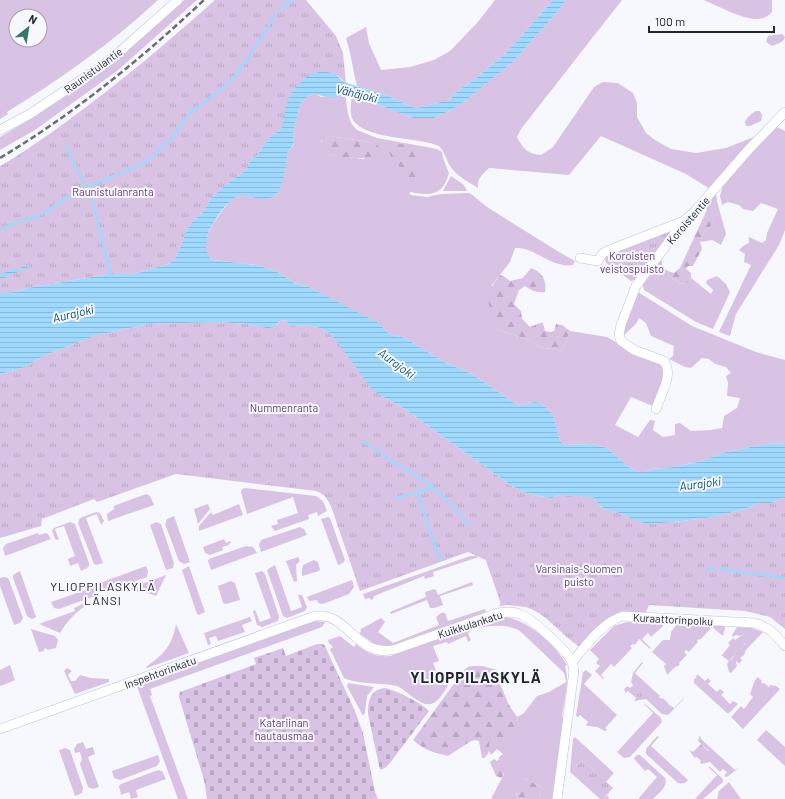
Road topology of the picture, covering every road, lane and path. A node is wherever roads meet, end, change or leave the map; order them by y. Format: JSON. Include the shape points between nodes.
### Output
{"nodes":[{"id":1,"x":178,"y":0,"type":"edge"},
{"id":2,"x":785,"y":112,"type":"edge"},
{"id":3,"x":0,"y":130,"type":"edge"},
{"id":4,"x":684,"y":221,"type":"junction"},
{"id":5,"x":580,"y":258,"type":"dead end"},
{"id":6,"x":656,"y":408,"type":"dead end"},
{"id":7,"x":320,"y":616,"type":"joint"},
{"id":8,"x":785,"y":646,"type":"edge"},
{"id":9,"x":572,"y":662,"type":"junction"},
{"id":10,"x":0,"y":729,"type":"edge"},
{"id":11,"x":557,"y":799,"type":"edge"}],
"edges":[{"from":1,"to":3,"type":"street","name":"Raunistulantie","via":[[94,71],[30,114]]},
{"from":2,"to":4,"type":"street","name":"Koroistentie"},
{"from":4,"to":5,"type":"street","via":[[607,251],[598,261]]},
{"from":4,"to":6,"type":"street","name":"Koroistentie","via":[[636,286],[619,335],[622,341],[634,350],[666,364],[667,378]]},
{"from":7,"to":9,"type":"street","name":"Kuikkulankatu","via":[[334,620],[371,648],[385,651],[498,613],[512,612],[530,620],[560,647]]},
{"from":7,"to":10,"type":"street","name":"Inspehtorinkatu","via":[[311,617]]},
{"from":8,"to":9,"type":"street","name":"Kuraattorinpolku","via":[[770,630],[754,623],[623,616],[605,626]]},
{"from":9,"to":11,"type":"street","via":[[574,678]]}]}
